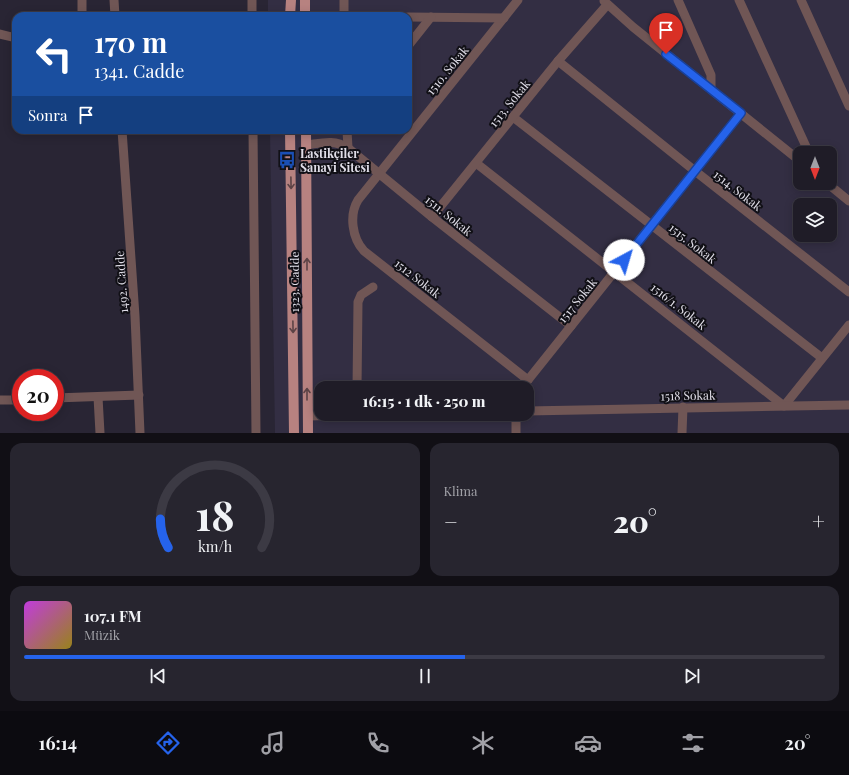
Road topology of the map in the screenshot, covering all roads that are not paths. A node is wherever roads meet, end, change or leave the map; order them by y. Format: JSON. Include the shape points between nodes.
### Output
{"nodes":[{"id":1,"x":82,"y":0,"type":"edge"},
{"id":2,"x":114,"y":0,"type":"edge"},
{"id":3,"x":252,"y":0,"type":"edge"},
{"id":4,"x":291,"y":0,"type":"edge"},
{"id":5,"x":305,"y":0,"type":"edge"},
{"id":6,"x":344,"y":0,"type":"edge"},
{"id":7,"x":518,"y":0,"type":"edge"},
{"id":8,"x":678,"y":0,"type":"edge"},
{"id":9,"x":739,"y":0,"type":"edge"},
{"id":10,"x":801,"y":0,"type":"edge"},
{"id":11,"x":605,"y":2,"type":"edge"},
{"id":12,"x":82,"y":12,"type":"edge"},
{"id":13,"x":115,"y":12,"type":"edge"},
{"id":14,"x":252,"y":12,"type":"edge"},
{"id":15,"x":290,"y":12,"type":"edge"},
{"id":16,"x":305,"y":12,"type":"edge"},
{"id":17,"x":344,"y":12,"type":"edge"},
{"id":18,"x":412,"y":17,"type":"edge"},
{"id":19,"x":431,"y":17,"type":"junction"},
{"id":20,"x":504,"y":18,"type":"junction"},
{"id":21,"x":0,"y":34,"type":"edge"},
{"id":22,"x":12,"y":37,"type":"edge"},
{"id":23,"x":412,"y":41,"type":"edge"},
{"id":24,"x":558,"y":61,"type":"junction"},
{"id":25,"x":711,"y":89,"type":"junction"},
{"id":26,"x":849,"y":106,"type":"edge"},
{"id":27,"x":741,"y":113,"type":"junction"},
{"id":28,"x":513,"y":117,"type":"junction"},
{"id":29,"x":412,"y":132,"type":"edge"},
{"id":30,"x":122,"y":134,"type":"edge"},
{"id":31,"x":253,"y":134,"type":"edge"},
{"id":32,"x":290,"y":134,"type":"edge"},
{"id":33,"x":306,"y":134,"type":"edge"},
{"id":34,"x":347,"y":134,"type":"edge"},
{"id":35,"x":410,"y":134,"type":"edge"},
{"id":36,"x":291,"y":145,"type":"junction"},
{"id":37,"x":306,"y":145,"type":"junction"},
{"id":38,"x":806,"y":146,"type":"edge"},
{"id":39,"x":348,"y":148,"type":"junction"},
{"id":40,"x":793,"y":155,"type":"edge"},
{"id":41,"x":476,"y":163,"type":"junction"},
{"id":42,"x":695,"y":171,"type":"junction"},
{"id":43,"x":379,"y":173,"type":"junction"},
{"id":44,"x":836,"y":190,"type":"edge"},
{"id":45,"x":849,"y":201,"type":"edge"},
{"id":46,"x":432,"y":217,"type":"junction"},
{"id":47,"x":651,"y":226,"type":"junction"},
{"id":48,"x":615,"y":271,"type":"junction"},
{"id":49,"x":373,"y":287,"type":"dead end"},
{"id":50,"x":849,"y":292,"type":"edge"},
{"id":51,"x":849,"y":325,"type":"edge"},
{"id":52,"x":571,"y":326,"type":"junction"},
{"id":53,"x":822,"y":358,"type":"junction"},
{"id":54,"x":528,"y":380,"type":"joint"},
{"id":55,"x":358,"y":381,"type":"edge"},
{"id":56,"x":139,"y":395,"type":"junction"},
{"id":57,"x":98,"y":396,"type":"junction"},
{"id":58,"x":64,"y":398,"type":"edge"},
{"id":59,"x":0,"y":400,"type":"edge"},
{"id":60,"x":12,"y":400,"type":"edge"},
{"id":61,"x":849,"y":405,"type":"edge"},
{"id":62,"x":784,"y":406,"type":"junction"},
{"id":63,"x":682,"y":407,"type":"junction"},
{"id":64,"x":534,"y":411,"type":"edge"},
{"id":65,"x":308,"y":416,"type":"junction"},
{"id":66,"x":314,"y":416,"type":"edge"},
{"id":67,"x":516,"y":421,"type":"edge"},
{"id":68,"x":100,"y":433,"type":"edge"},
{"id":69,"x":140,"y":433,"type":"edge"},
{"id":70,"x":256,"y":433,"type":"edge"},
{"id":71,"x":294,"y":433,"type":"edge"},
{"id":72,"x":308,"y":433,"type":"edge"},
{"id":73,"x":516,"y":433,"type":"edge"},
{"id":74,"x":682,"y":433,"type":"edge"}],
"edges":[{"from":1,"to":12,"type":"street"},
{"from":2,"to":13,"type":"street"},
{"from":3,"to":14,"type":"street"},
{"from":4,"to":15,"type":"main road"},
{"from":5,"to":16,"type":"main road"},
{"from":6,"to":17,"type":"street"},
{"from":7,"to":20,"type":"street","name":"1510. Sokak"},
{"from":8,"to":25,"type":"street","via":[[711,75]]},
{"from":9,"to":38,"type":"street"},
{"from":10,"to":26,"type":"street"},
{"from":11,"to":24,"type":"street","name":"1513. Sokak"},
{"from":11,"to":25,"type":"street"},
{"from":18,"to":19,"type":"street"},
{"from":19,"to":20,"type":"street"},
{"from":19,"to":23,"type":"street"},
{"from":20,"to":29,"type":"street","name":"1510. Sokak"},
{"from":21,"to":22,"type":"street"},
{"from":24,"to":28,"type":"street","name":"1513. Sokak"},
{"from":24,"to":42,"type":"street","name":"1514. Sokak"},
{"from":25,"to":27,"type":"street"},
{"from":27,"to":40,"type":"street"},
{"from":27,"to":42,"type":"street","name":"1517 Sokak"},
{"from":28,"to":41,"type":"street","name":"1513. Sokak"},
{"from":28,"to":47,"type":"street","name":"1515. Sokak"},
{"from":30,"to":56,"type":"street","name":"1492. Cadde"},
{"from":31,"to":70,"type":"street"},
{"from":32,"to":36,"type":"main road"},
{"from":33,"to":37,"type":"main road","name":"1323. Cadde"},
{"from":34,"to":39,"type":"street"},
{"from":35,"to":43,"type":"street","name":"1510. Sokak"},
{"from":36,"to":37,"type":"main road"},
{"from":36,"to":71,"type":"main road","one_way":true},
{"from":37,"to":39,"type":"street","name":"1511. Sokak","via":[[332,142]]},
{"from":65,"to":37,"type":"main road","name":"1323. Cadde","one_way":true},
{"from":39,"to":43,"type":"street","name":"1511. Sokak"},
{"from":41,"to":46,"type":"street","name":"1513. Sokak"},
{"from":41,"to":48,"type":"street","name":"1516/1. Sokak"},
{"from":42,"to":47,"type":"street","name":"1517 Sokak"},
{"from":42,"to":50,"type":"street","name":"1514. Sokak"},
{"from":43,"to":46,"type":"street","name":"1511. Sokak"},
{"from":43,"to":54,"type":"street","name":"1512 Sokak","via":[[354,208],[354,225],[359,246]]},
{"from":44,"to":45,"type":"street"},
{"from":46,"to":52,"type":"street","name":"1511. Sokak"},
{"from":47,"to":48,"type":"street","name":"1517 Sokak"},
{"from":47,"to":53,"type":"street","name":"1515. Sokak"},
{"from":48,"to":52,"type":"street","name":"1517 Sokak"},
{"from":48,"to":62,"type":"street","name":"1516/1. Sokak"},
{"from":49,"to":55,"type":"street","via":[[361,295],[358,302]]},
{"from":51,"to":53,"type":"street"},
{"from":52,"to":54,"type":"street","name":"1517 Sokak"},
{"from":53,"to":62,"type":"street"},
{"from":56,"to":57,"type":"street"},
{"from":56,"to":69,"type":"street","name":"1492. Cadde"},
{"from":57,"to":58,"type":"street"},
{"from":57,"to":68,"type":"street"},
{"from":59,"to":60,"type":"street"},
{"from":61,"to":62,"type":"street","name":"1518 Sokak"},
{"from":62,"to":63,"type":"street","name":"1518 Sokak"},
{"from":63,"to":64,"type":"street","name":"1518 Sokak"},
{"from":63,"to":74,"type":"street"},
{"from":65,"to":66,"type":"street"},
{"from":65,"to":72,"type":"main road","name":"1323. Cadde"},
{"from":67,"to":73,"type":"street"}]}
